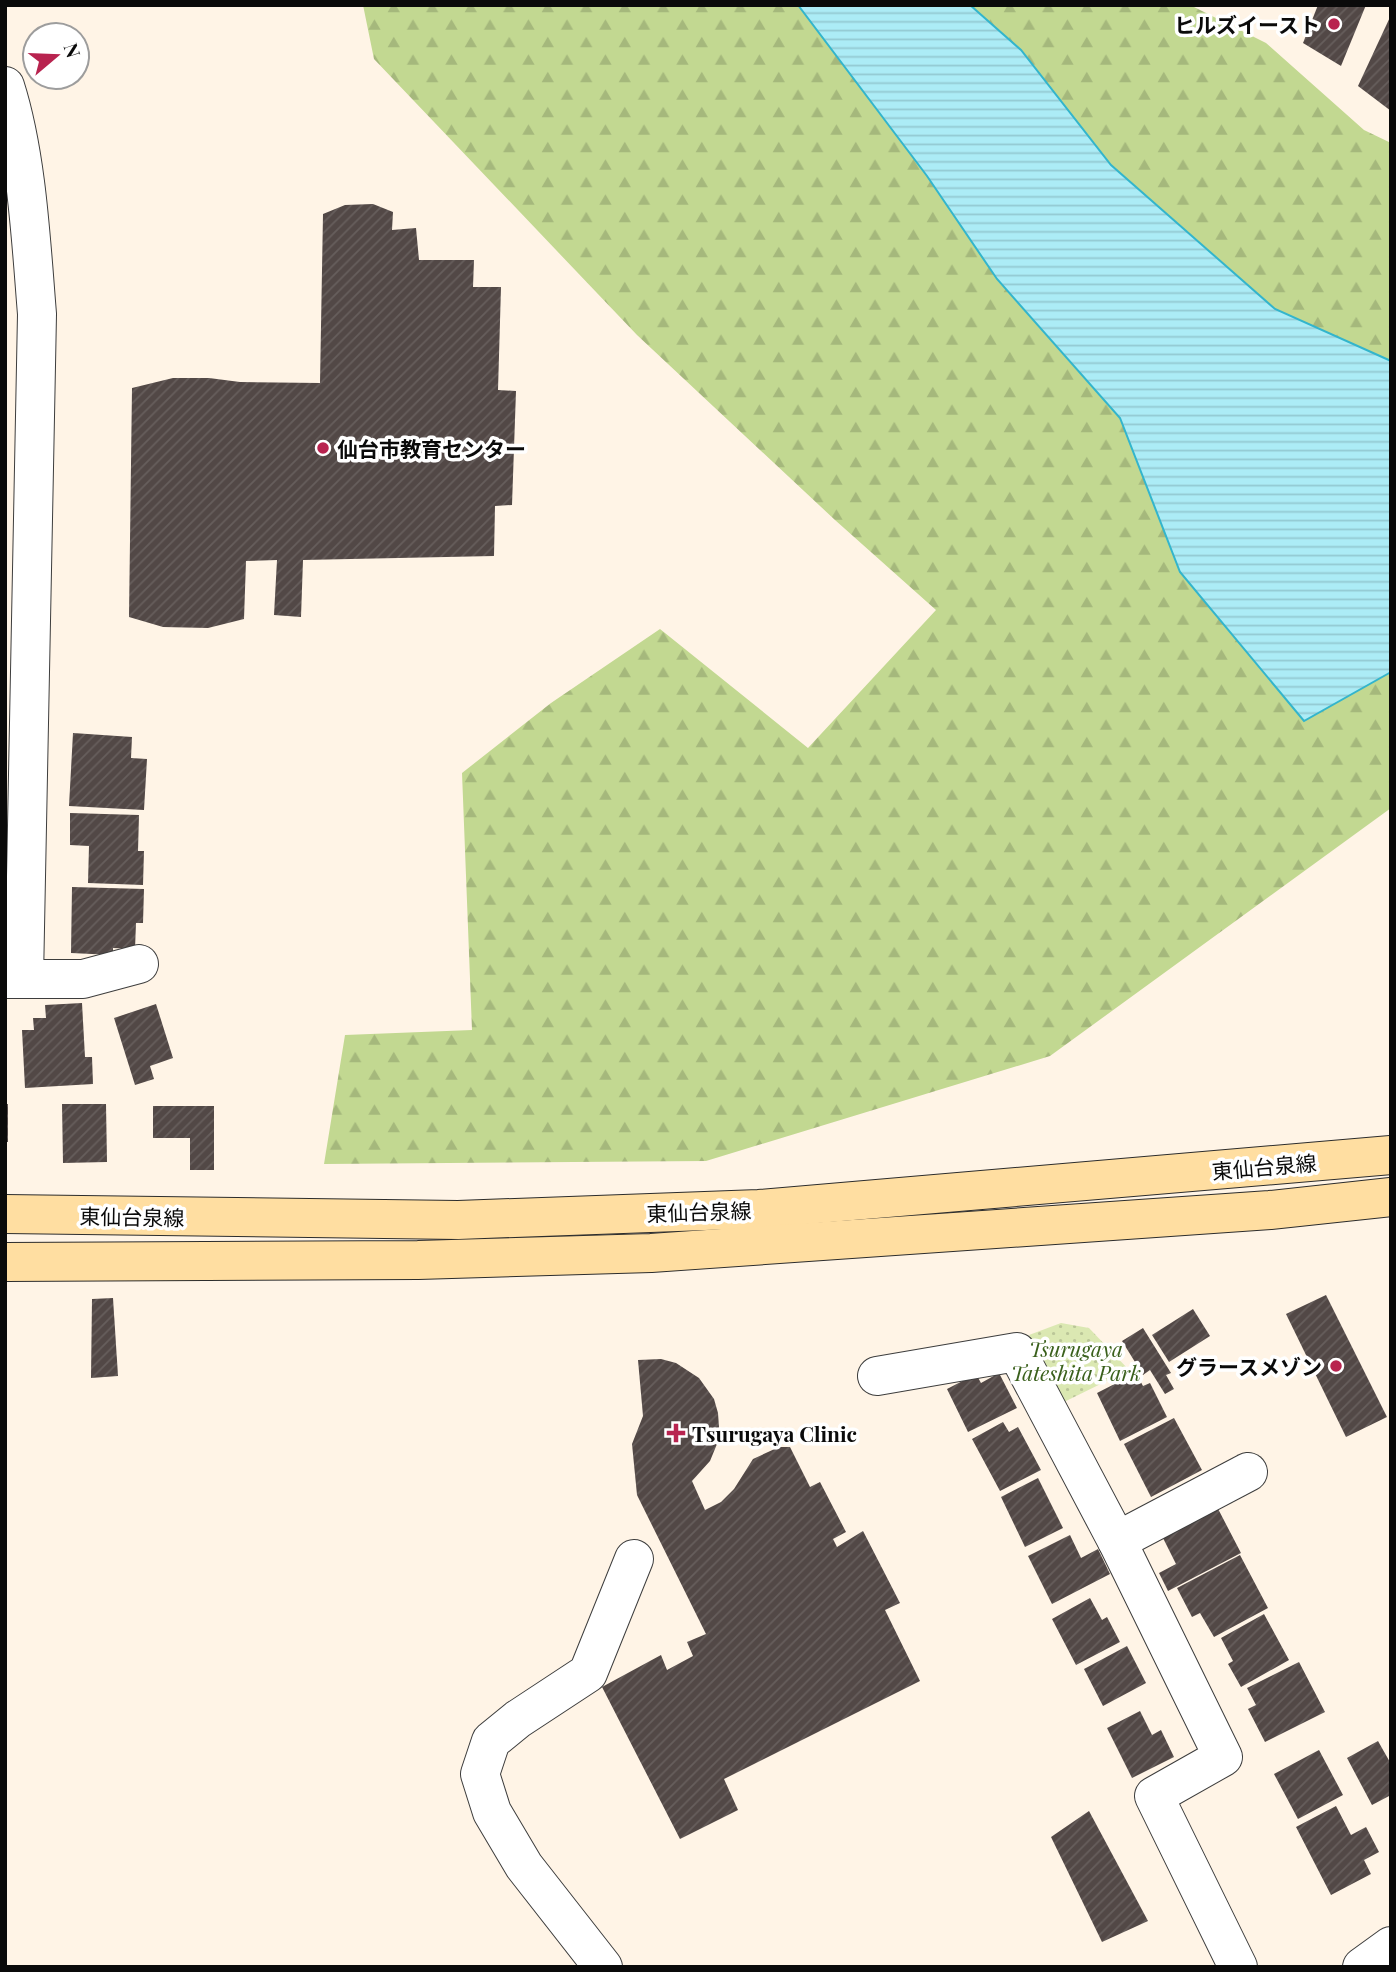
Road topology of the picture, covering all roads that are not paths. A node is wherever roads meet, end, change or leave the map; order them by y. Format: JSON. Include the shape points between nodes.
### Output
{"nodes":[{"id":1,"x":5,"y":86,"type":"edge"},
{"id":2,"x":20,"y":484,"type":"edge"},
{"id":3,"x":139,"y":964,"type":"dead end"},
{"id":4,"x":15,"y":979,"type":"edge"},
{"id":5,"x":1391,"y":1156,"type":"edge"},
{"id":6,"x":1391,"y":1197,"type":"edge"},
{"id":7,"x":5,"y":1214,"type":"edge"},
{"id":8,"x":5,"y":1262,"type":"edge"},
{"id":9,"x":877,"y":1376,"type":"dead end"},
{"id":10,"x":1248,"y":1472,"type":"dead end"},
{"id":11,"x":1117,"y":1541,"type":"junction"},
{"id":12,"x":634,"y":1559,"type":"dead end"},
{"id":13,"x":1391,"y":1946,"type":"edge"},
{"id":14,"x":603,"y":1967,"type":"edge"},
{"id":15,"x":1238,"y":1967,"type":"edge"},
{"id":16,"x":1362,"y":1967,"type":"edge"}],
"edges":[{"from":1,"to":2,"type":"street","via":[[29,215],[37,314]]},
{"from":2,"to":4,"type":"street"},
{"from":3,"to":4,"type":"street","via":[[83,979]]},
{"from":5,"to":7,"type":"street","name":"東仙台泉線","via":[[759,1209],[458,1220]]},
{"from":6,"to":8,"type":"street","via":[[1270,1210],[651,1253],[418,1260]]},
{"from":9,"to":11,"type":"street","via":[[1017,1352]]},
{"from":10,"to":11,"type":"street"},
{"from":11,"to":15,"type":"street","via":[[1223,1757],[1154,1796]]},
{"from":12,"to":14,"type":"street","via":[[588,1673],[491,1741],[480,1774],[492,1812],[524,1866]]},
{"from":13,"to":16,"type":"street"}]}
